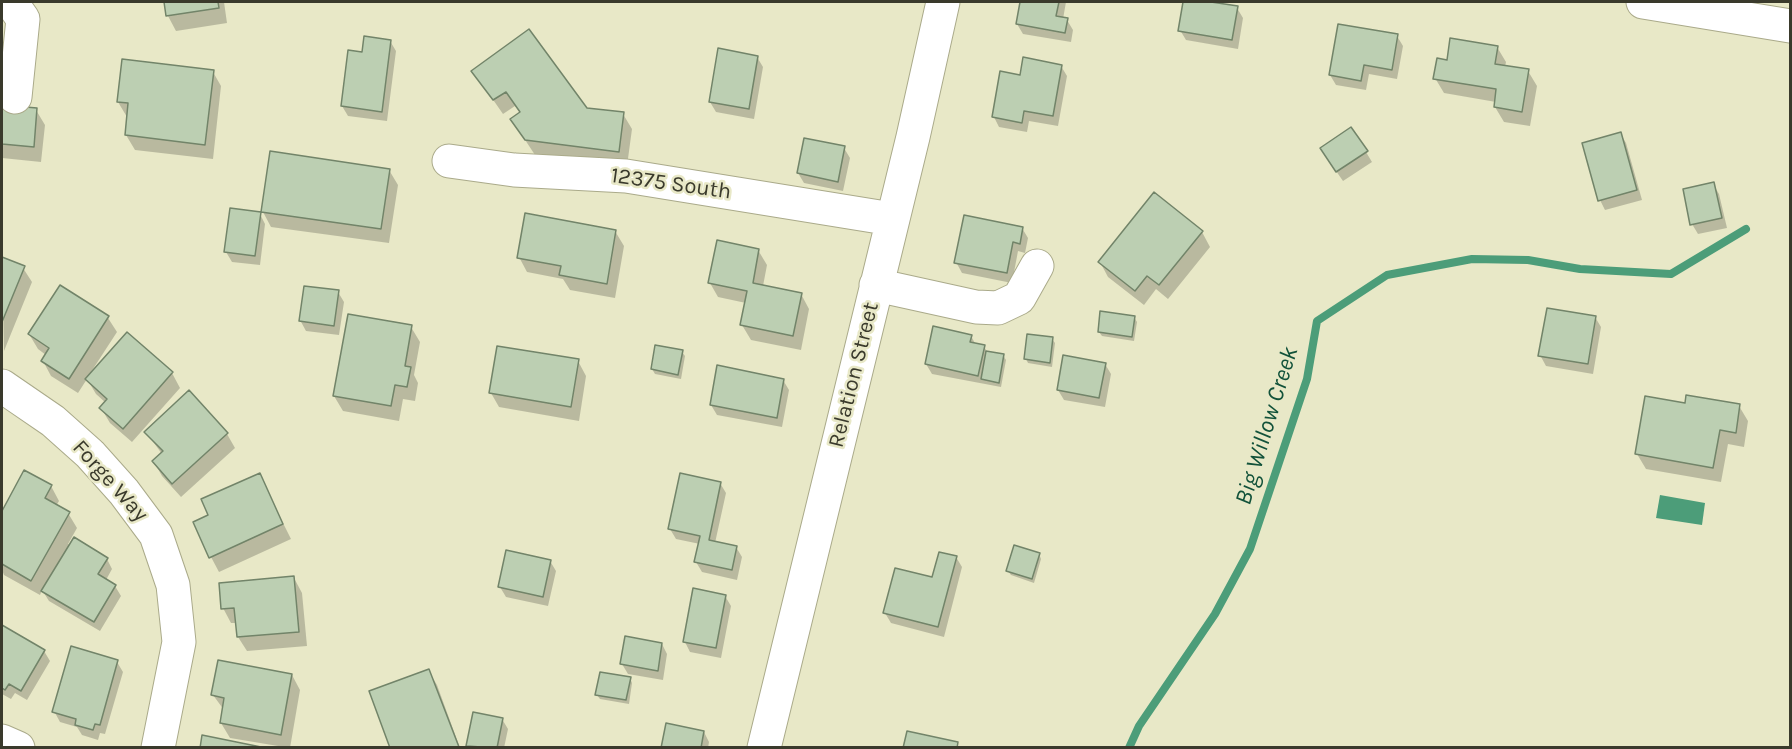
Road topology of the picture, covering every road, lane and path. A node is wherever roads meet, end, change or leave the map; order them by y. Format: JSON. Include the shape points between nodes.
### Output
{"nodes":[{"id":1,"x":11,"y":2,"type":"edge"},
{"id":2,"x":943,"y":2,"type":"edge"},
{"id":3,"x":1643,"y":2,"type":"edge"},
{"id":4,"x":1791,"y":26,"type":"edge"},
{"id":5,"x":15,"y":97,"type":"dead end"},
{"id":6,"x":449,"y":161,"type":"dead end"},
{"id":7,"x":892,"y":219,"type":"junction"},
{"id":8,"x":1037,"y":266,"type":"dead end"},
{"id":9,"x":876,"y":285,"type":"junction"},
{"id":10,"x":2,"y":386,"type":"edge"},
{"id":11,"x":2,"y":741,"type":"edge"},
{"id":12,"x":18,"y":747,"type":"edge"},
{"id":13,"x":158,"y":747,"type":"edge"},
{"id":14,"x":764,"y":747,"type":"edge"}],
"edges":[{"from":1,"to":5,"type":"street","via":[[23,19]]},
{"from":2,"to":7,"type":"street","name":"Relation Street"},
{"from":3,"to":4,"type":"street"},
{"from":6,"to":7,"type":"street","name":"12375 South","via":[[514,170],[626,176]]},
{"from":7,"to":9,"type":"street","name":"Relation Street"},
{"from":8,"to":9,"type":"street","via":[[1019,298],[998,308],[976,307]]},
{"from":9,"to":14,"type":"street","name":"Relation Street"},
{"from":10,"to":13,"type":"street","name":"Forge Way","via":[[53,421],[90,454],[156,535],[173,585],[179,623],[176,662]]},
{"from":11,"to":12,"type":"street"}]}
